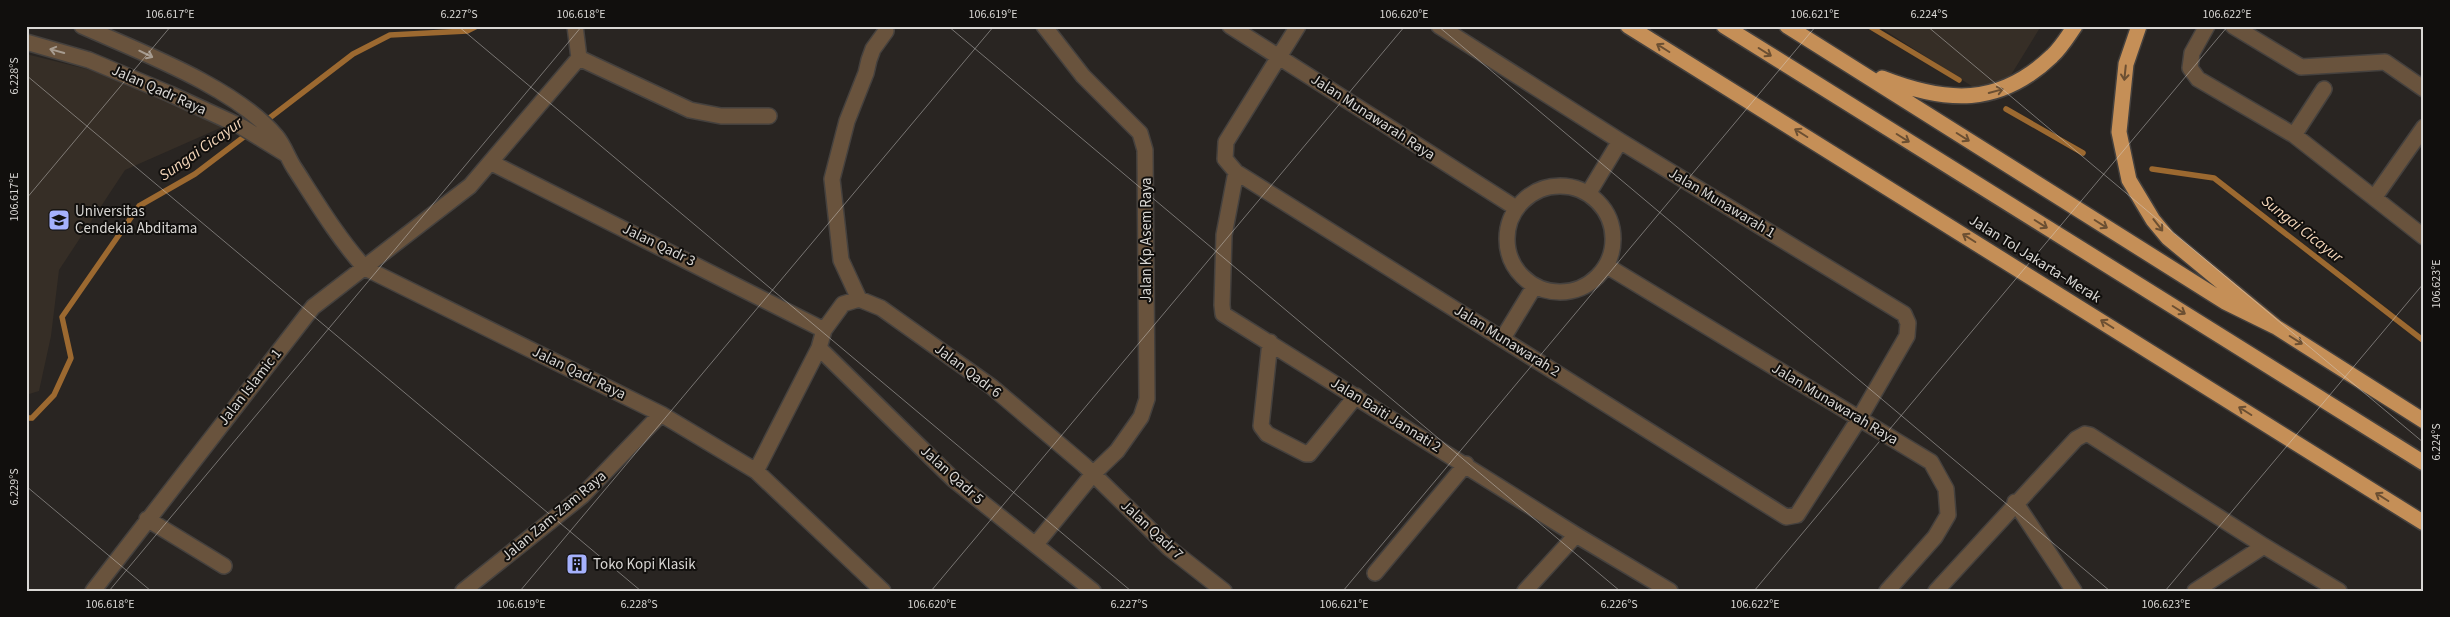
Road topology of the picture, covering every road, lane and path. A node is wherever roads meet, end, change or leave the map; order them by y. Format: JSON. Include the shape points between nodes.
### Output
{"nodes":[{"id":1,"x":82,"y":26,"type":"edge"},
{"id":2,"x":1044,"y":26,"type":"edge"},
{"id":3,"x":1230,"y":26,"type":"edge"},
{"id":4,"x":1298,"y":26,"type":"edge"},
{"id":5,"x":1439,"y":26,"type":"edge"},
{"id":6,"x":1628,"y":26,"type":"edge"},
{"id":7,"x":1724,"y":26,"type":"edge"},
{"id":8,"x":1787,"y":26,"type":"edge"},
{"id":9,"x":2075,"y":26,"type":"edge"},
{"id":10,"x":2139,"y":26,"type":"edge"},
{"id":11,"x":2207,"y":26,"type":"edge"},
{"id":12,"x":2233,"y":26,"type":"edge"},
{"id":13,"x":573,"y":27,"type":"edge"},
{"id":14,"x":886,"y":31,"type":"dead end"},
{"id":15,"x":26,"y":42,"type":"edge"},
{"id":16,"x":1280,"y":56,"type":"junction"},
{"id":17,"x":579,"y":58,"type":"junction"},
{"id":18,"x":1848,"y":65,"type":"junction"},
{"id":19,"x":2324,"y":89,"type":"dead end"},
{"id":20,"x":2424,"y":89,"type":"edge"},
{"id":21,"x":769,"y":116,"type":"dead end"},
{"id":22,"x":2424,"y":127,"type":"edge"},
{"id":23,"x":2294,"y":134,"type":"junction"},
{"id":24,"x":273,"y":140,"type":"junction"},
{"id":25,"x":1620,"y":141,"type":"junction"},
{"id":26,"x":492,"y":162,"type":"junction"},
{"id":27,"x":1236,"y":172,"type":"junction"},
{"id":28,"x":1588,"y":194,"type":"junction"},
{"id":29,"x":2374,"y":198,"type":"junction"},
{"id":30,"x":1516,"y":208,"type":"junction"},
{"id":31,"x":2424,"y":237,"type":"edge"},
{"id":32,"x":1607,"y":266,"type":"junction"},
{"id":33,"x":365,"y":268,"type":"junction"},
{"id":34,"x":1534,"y":287,"type":"junction"},
{"id":35,"x":859,"y":299,"type":"junction"},
{"id":36,"x":2276,"y":327,"type":"junction"},
{"id":37,"x":824,"y":330,"type":"junction"},
{"id":38,"x":1503,"y":338,"type":"junction"},
{"id":39,"x":1270,"y":342,"type":"junction"},
{"id":40,"x":819,"y":348,"type":"junction"},
{"id":41,"x":1356,"y":396,"type":"junction"},
{"id":42,"x":661,"y":414,"type":"junction"},
{"id":43,"x":1859,"y":419,"type":"junction"},
{"id":44,"x":2424,"y":421,"type":"edge"},
{"id":45,"x":2424,"y":463,"type":"edge"},
{"id":46,"x":1466,"y":464,"type":"junction"},
{"id":47,"x":1088,"y":470,"type":"junction"},
{"id":48,"x":756,"y":471,"type":"junction"},
{"id":49,"x":2015,"y":502,"type":"junction"},
{"id":50,"x":147,"y":519,"type":"junction"},
{"id":51,"x":2424,"y":523,"type":"edge"},
{"id":52,"x":1576,"y":535,"type":"junction"},
{"id":53,"x":1036,"y":544,"type":"junction"},
{"id":54,"x":2264,"y":546,"type":"junction"},
{"id":55,"x":224,"y":566,"type":"dead end"},
{"id":56,"x":1375,"y":573,"type":"dead end"},
{"id":57,"x":1939,"y":590,"type":"edge"},
{"id":58,"x":93,"y":591,"type":"edge"},
{"id":59,"x":463,"y":591,"type":"edge"},
{"id":60,"x":883,"y":591,"type":"edge"},
{"id":61,"x":1093,"y":591,"type":"edge"},
{"id":62,"x":1224,"y":591,"type":"edge"},
{"id":63,"x":1525,"y":591,"type":"edge"},
{"id":64,"x":1670,"y":591,"type":"edge"},
{"id":65,"x":1887,"y":591,"type":"edge"},
{"id":66,"x":2074,"y":591,"type":"edge"},
{"id":67,"x":2195,"y":591,"type":"edge"},
{"id":68,"x":2339,"y":591,"type":"edge"}],
"edges":[{"from":1,"to":24,"type":"street","name":"Jalan Qadr Raya","one_way":true,"via":[[142,52],[230,97],[255,116]]},
{"from":2,"to":47,"type":"street","name":"Jalan Kp Asem Raya","via":[[1083,76],[1140,133],[1146,150],[1147,399],[1141,418],[1122,444]]},
{"from":3,"to":16,"type":"street","name":"Jalan Munawarah Raya"},
{"from":4,"to":16,"type":"street"},
{"from":5,"to":25,"type":"street","name":"Jalan Munawarah 1"},
{"from":51,"to":6,"type":"highway","name":"Jalan Tol Jakarta–Merak","one_way":true},
{"from":7,"to":45,"type":"highway","one_way":true},
{"from":8,"to":18,"type":"highway"},
{"from":18,"to":9,"type":"highway","one_way":true,"via":[[1922,92],[1976,96],[2013,86],[2052,56]]},
{"from":10,"to":36,"type":"highway","one_way":true,"via":[[2126,64],[2118,132],[2129,180],[2168,238]]},
{"from":11,"to":23,"type":"street","via":[[2192,53],[2190,68],[2198,79]]},
{"from":12,"to":20,"type":"street","via":[[2301,67],[2385,62]]},
{"from":13,"to":17,"type":"street"},
{"from":14,"to":35,"type":"street","via":[[873,49],[847,121],[832,179],[841,260]]},
{"from":24,"to":15,"type":"street","name":"Jalan Qadr Raya","one_way":true,"via":[[89,60]]},
{"from":16,"to":27,"type":"street","via":[[1226,142],[1225,159]]},
{"from":16,"to":30,"type":"street","name":"Jalan Munawarah Raya"},
{"from":17,"to":21,"type":"street","via":[[690,110],[721,116]]},
{"from":17,"to":26,"type":"street","name":"Jalan Islamic 1"},
{"from":18,"to":36,"type":"highway","one_way":true,"via":[[2225,302]]},
{"from":19,"to":23,"type":"street"},
{"from":22,"to":29,"type":"street"},
{"from":23,"to":29,"type":"street"},
{"from":24,"to":33,"type":"street","name":"Jalan Qadr Raya","via":[[286,154],[348,249]]},
{"from":25,"to":28,"type":"street"},
{"from":25,"to":43,"type":"street","name":"Jalan Munawarah 1","via":[[1904,314],[1908,323],[1907,336]]},
{"from":26,"to":33,"type":"street","name":"Jalan Islamic 1","via":[[470,186]]},
{"from":26,"to":37,"type":"street","name":"Jalan Qadr 3"},
{"from":27,"to":38,"type":"street","name":"Jalan Munawarah 2"},
{"from":27,"to":39,"type":"street","name":"Jalan Baiti Jannati 2","via":[[1224,235],[1223,314]]},
{"from":28,"to":30,"type":"street","via":[[1569,186],[1548,187],[1530,194]]},
{"from":28,"to":32,"type":"street","via":[[1609,218],[1613,234]]},
{"from":29,"to":31,"type":"street"},
{"from":30,"to":34,"type":"street","via":[[1507,229],[1507,252],[1517,272]]},
{"from":32,"to":34,"type":"street","via":[[1593,282],[1575,291],[1554,293]]},
{"from":32,"to":43,"type":"street","name":"Jalan Munawarah Raya"},
{"from":33,"to":42,"type":"street","name":"Jalan Qadr Raya"},
{"from":33,"to":50,"type":"street","name":"Jalan Islamic 1","via":[[313,307]]},
{"from":34,"to":38,"type":"street"},
{"from":35,"to":37,"type":"street","via":[[843,304]]},
{"from":35,"to":47,"type":"street","name":"Jalan Qadr 6","via":[[881,308],[959,362]]},
{"from":36,"to":44,"type":"highway","one_way":true},
{"from":37,"to":40,"type":"street"},
{"from":38,"to":43,"type":"street","name":"Jalan Munawarah 2","via":[[1786,517],[1797,516],[1801,511]]},
{"from":39,"to":41,"type":"street","name":"Jalan Baiti Jannati 2"},
{"from":39,"to":41,"type":"street","via":[[1261,426],[1266,434],[1309,454]]},
{"from":40,"to":48,"type":"street"},
{"from":40,"to":53,"type":"street","name":"Jalan Qadr 5","via":[[954,480]]},
{"from":41,"to":46,"type":"street","name":"Jalan Baiti Jannati 2"},
{"from":42,"to":48,"type":"street","name":"Jalan Qadr Raya"},
{"from":42,"to":59,"type":"street","name":"Jalan Zam-Zam Raya","via":[[582,496]]},
{"from":43,"to":65,"type":"street","name":"Jalan Munawarah Raya","via":[[1931,462],[1946,489],[1948,515],[1935,537]]},
{"from":46,"to":52,"type":"street","name":"Jalan Baiti Jannati 2"},
{"from":46,"to":56,"type":"street"},
{"from":47,"to":53,"type":"street","name":"Jalan Kp Asem Raya"},
{"from":47,"to":62,"type":"street","name":"Jalan Qadr 7","via":[[1169,548]]},
{"from":48,"to":60,"type":"street","name":"Jalan Qadr Raya"},
{"from":49,"to":54,"type":"street","via":[[2076,439],[2084,434],[2090,435]]},
{"from":49,"to":57,"type":"street"},
{"from":49,"to":66,"type":"street"},
{"from":50,"to":55,"type":"street"},
{"from":50,"to":58,"type":"street","name":"Jalan Islamic 1"},
{"from":52,"to":63,"type":"street"},
{"from":52,"to":64,"type":"street","name":"Jalan Baiti Jannati 2"},
{"from":53,"to":61,"type":"street","name":"Jalan Qadr 5"},
{"from":54,"to":67,"type":"street"},
{"from":54,"to":68,"type":"street"}]}
